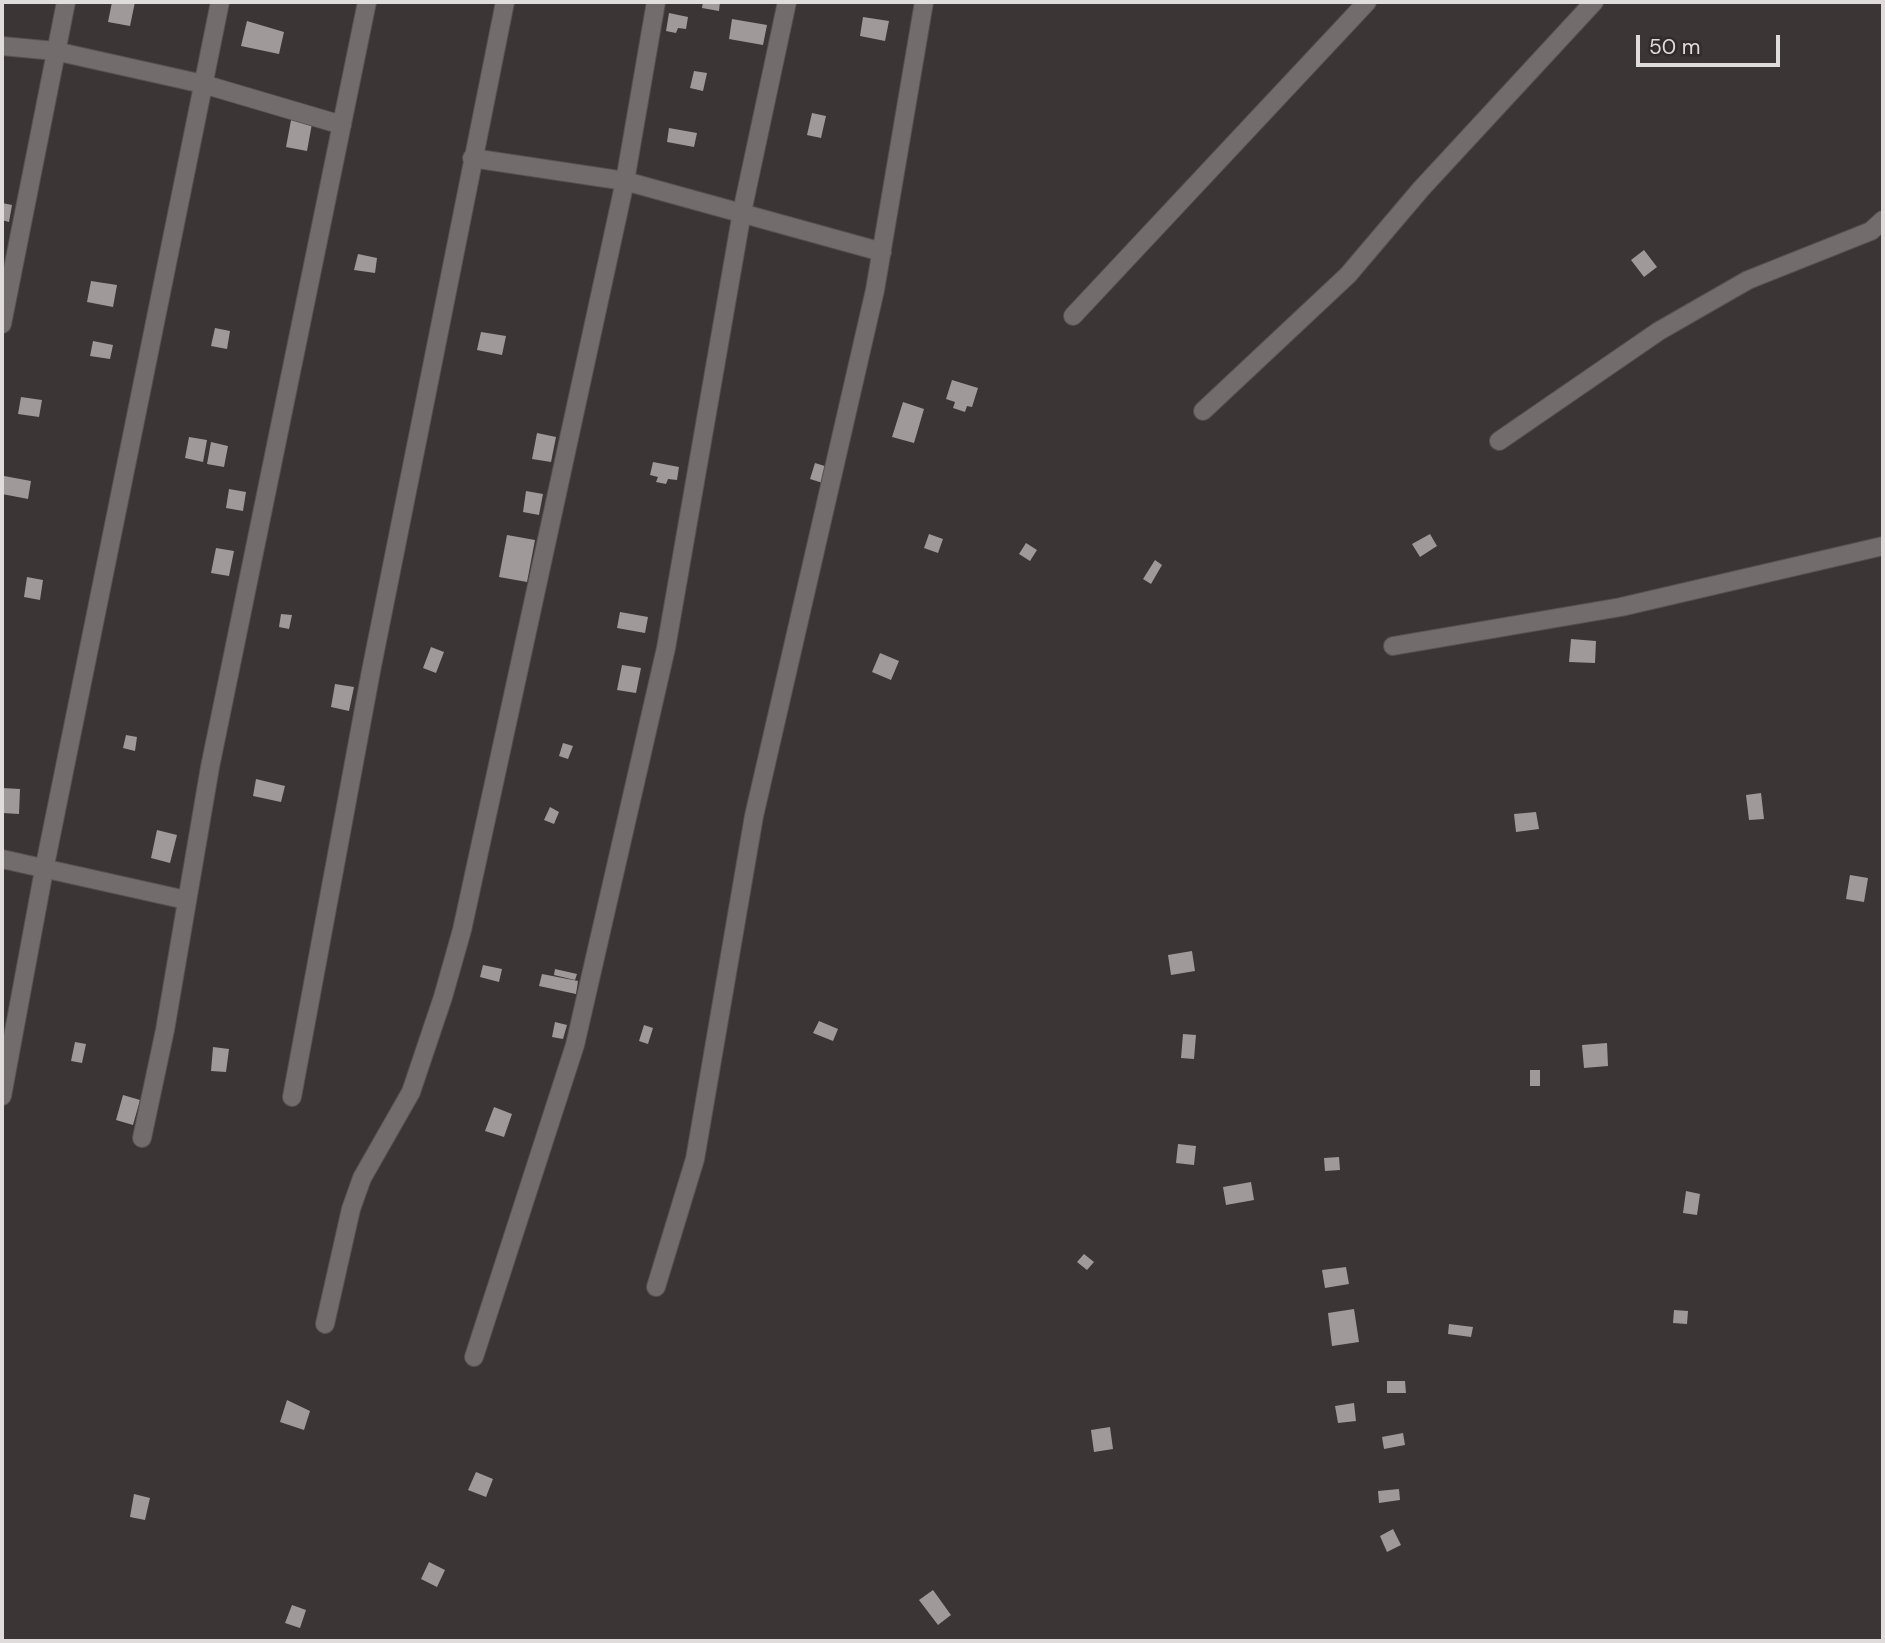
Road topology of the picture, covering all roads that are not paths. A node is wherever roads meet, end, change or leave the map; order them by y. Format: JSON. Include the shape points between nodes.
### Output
{"nodes":[{"id":1,"x":66,"y":2,"type":"edge"},
{"id":2,"x":220,"y":2,"type":"edge"},
{"id":3,"x":367,"y":2,"type":"edge"},
{"id":4,"x":505,"y":2,"type":"edge"},
{"id":5,"x":656,"y":2,"type":"edge"},
{"id":6,"x":787,"y":2,"type":"edge"},
{"id":7,"x":924,"y":2,"type":"edge"},
{"id":8,"x":1367,"y":2,"type":"edge"},
{"id":9,"x":1594,"y":2,"type":"edge"},
{"id":10,"x":2,"y":46,"type":"edge"},
{"id":11,"x":55,"y":51,"type":"junction"},
{"id":12,"x":203,"y":84,"type":"junction"},
{"id":13,"x":342,"y":125,"type":"junction"},
{"id":14,"x":472,"y":158,"type":"junction"},
{"id":15,"x":625,"y":181,"type":"junction"},
{"id":16,"x":742,"y":212,"type":"junction"},
{"id":17,"x":1883,"y":220,"type":"edge"},
{"id":18,"x":882,"y":252,"type":"junction"},
{"id":19,"x":1073,"y":316,"type":"dead end"},
{"id":20,"x":2,"y":324,"type":"edge"},
{"id":21,"x":1203,"y":411,"type":"dead end"},
{"id":22,"x":1499,"y":441,"type":"dead end"},
{"id":23,"x":1883,"y":547,"type":"edge"},
{"id":24,"x":1393,"y":646,"type":"dead end"},
{"id":25,"x":2,"y":859,"type":"edge"},
{"id":26,"x":44,"y":870,"type":"junction"},
{"id":27,"x":186,"y":900,"type":"junction"},
{"id":28,"x":2,"y":1096,"type":"edge"},
{"id":29,"x":292,"y":1097,"type":"dead end"},
{"id":30,"x":142,"y":1138,"type":"dead end"},
{"id":31,"x":656,"y":1287,"type":"dead end"},
{"id":32,"x":325,"y":1324,"type":"dead end"},
{"id":33,"x":474,"y":1357,"type":"dead end"}],
"edges":[{"from":1,"to":11,"type":"street"},
{"from":2,"to":12,"type":"street"},
{"from":3,"to":13,"type":"street"},
{"from":4,"to":14,"type":"street"},
{"from":5,"to":15,"type":"street"},
{"from":6,"to":16,"type":"street"},
{"from":7,"to":18,"type":"street"},
{"from":8,"to":19,"type":"street"},
{"from":9,"to":21,"type":"street","via":[[1348,275]]},
{"from":10,"to":11,"type":"street"},
{"from":11,"to":12,"type":"street"},
{"from":11,"to":20,"type":"street"},
{"from":12,"to":13,"type":"street"},
{"from":12,"to":26,"type":"street"},
{"from":13,"to":27,"type":"street"},
{"from":14,"to":15,"type":"street"},
{"from":14,"to":29,"type":"street"},
{"from":15,"to":16,"type":"street"},
{"from":15,"to":32,"type":"street","via":[[462,930],[411,1092],[362,1178]]},
{"from":16,"to":18,"type":"street"},
{"from":16,"to":33,"type":"street","via":[[666,648],[578,1031]]},
{"from":17,"to":22,"type":"street","via":[[1871,231],[1748,281],[1681,318]]},
{"from":18,"to":31,"type":"street","via":[[754,816],[695,1159]]},
{"from":23,"to":24,"type":"street","via":[[1621,607]]},
{"from":25,"to":26,"type":"street"},
{"from":26,"to":27,"type":"street"},
{"from":26,"to":28,"type":"street"},
{"from":27,"to":30,"type":"street"}]}
